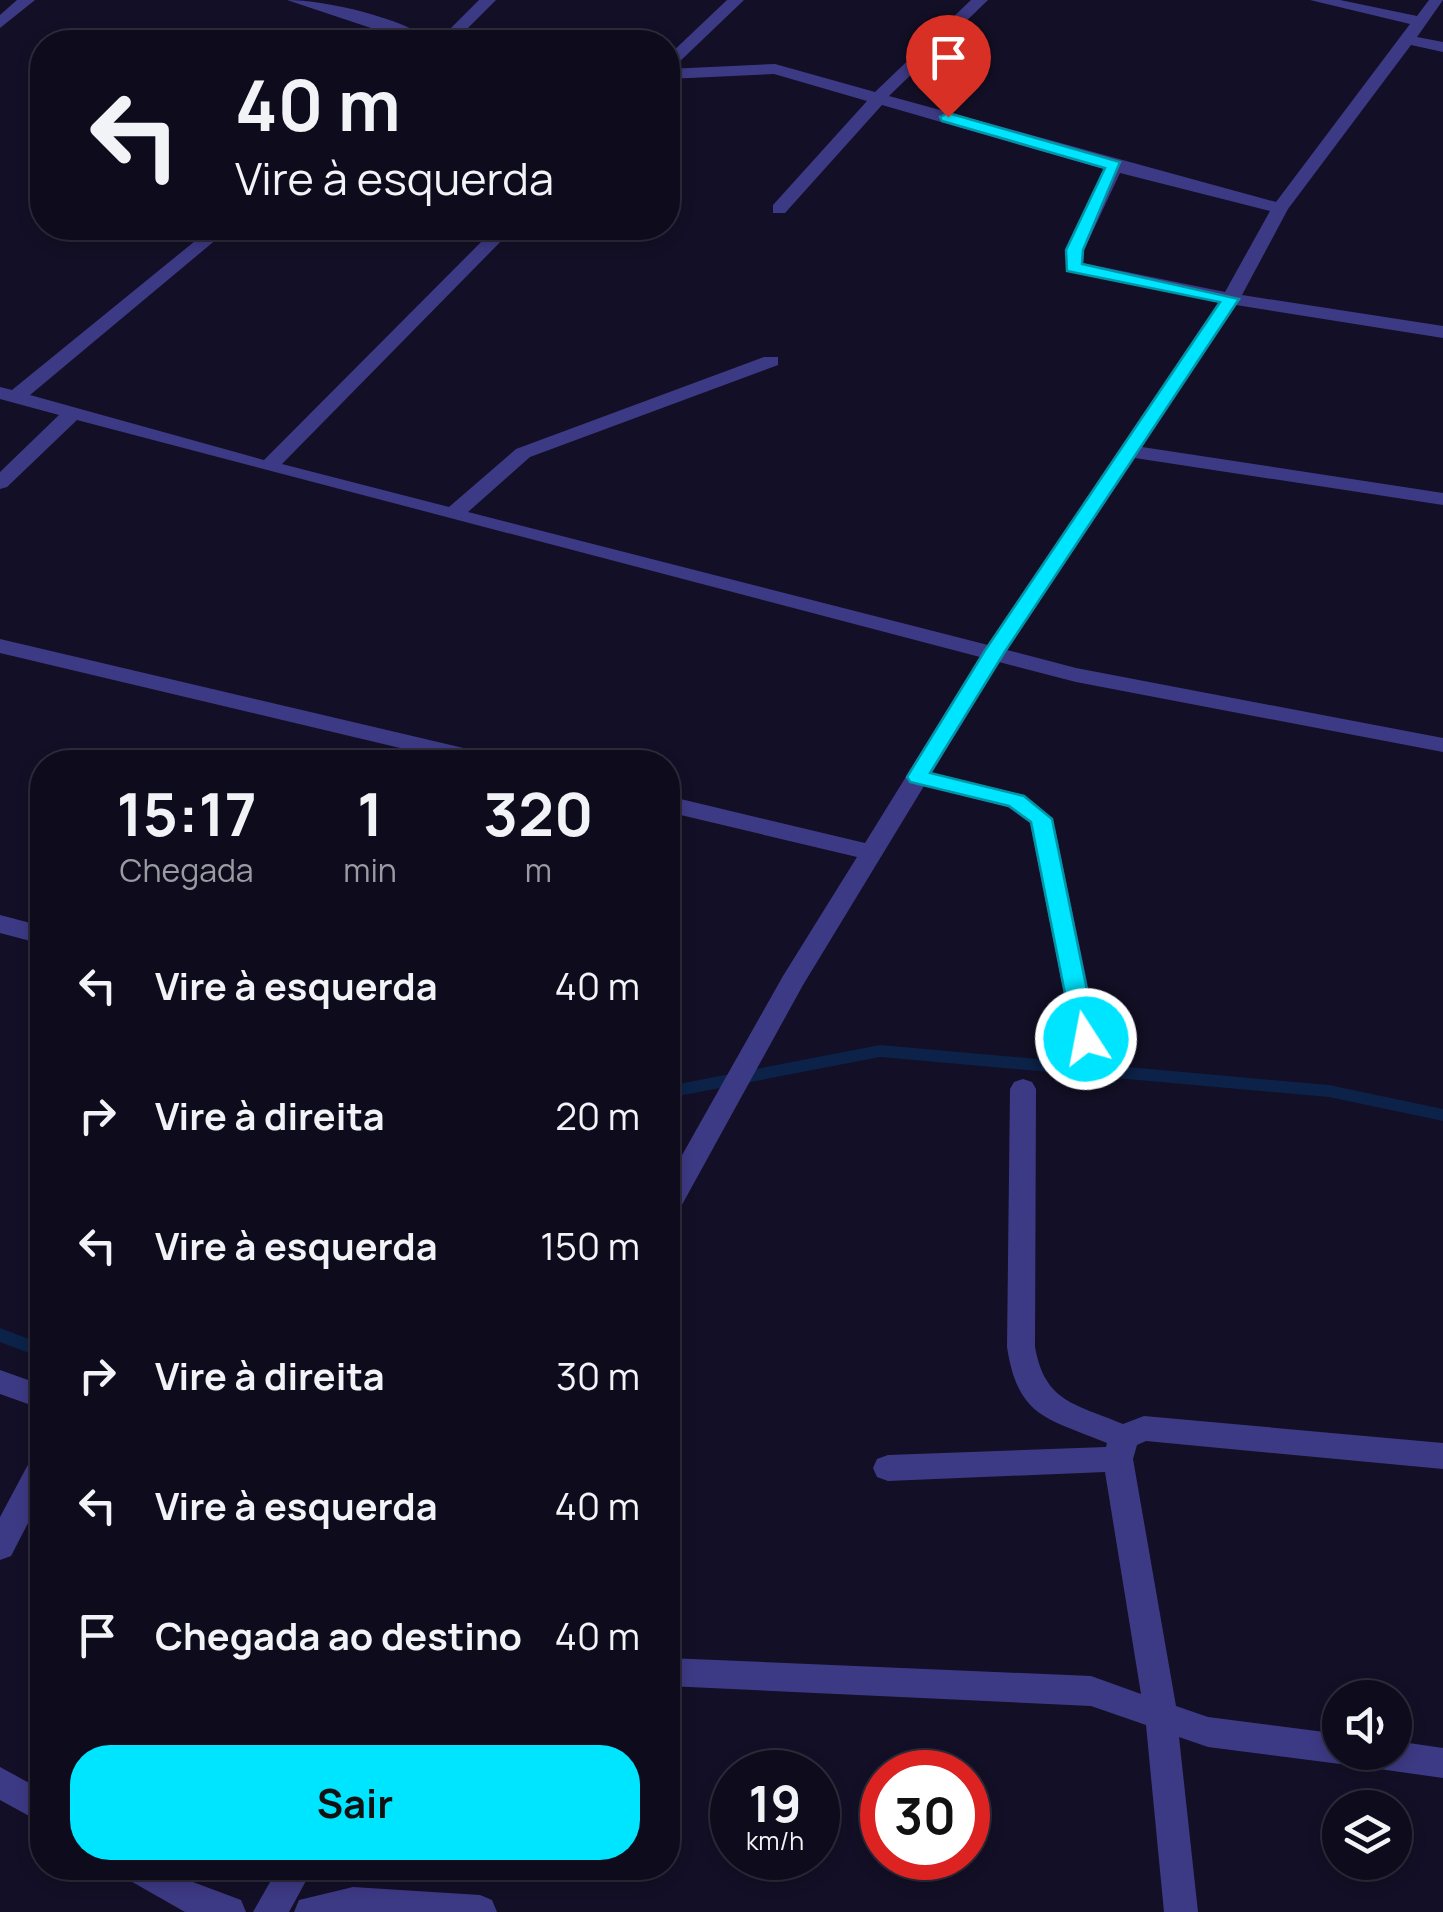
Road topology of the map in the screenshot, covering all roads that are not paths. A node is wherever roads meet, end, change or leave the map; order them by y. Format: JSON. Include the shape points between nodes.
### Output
{"nodes":[{"id":1,"x":27,"y":0,"type":"edge"},
{"id":2,"x":294,"y":0,"type":"edge"},
{"id":3,"x":488,"y":0,"type":"edge"},
{"id":4,"x":736,"y":0,"type":"edge"},
{"id":5,"x":980,"y":0,"type":"edge"},
{"id":6,"x":1318,"y":0,"type":"edge"},
{"id":7,"x":1437,"y":0,"type":"edge"},
{"id":8,"x":1422,"y":22,"type":"junction"},
{"id":9,"x":0,"y":23,"type":"edge"},
{"id":10,"x":393,"y":30,"type":"edge"},
{"id":11,"x":457,"y":30,"type":"edge"},
{"id":12,"x":1408,"y":40,"type":"junction"},
{"id":13,"x":1443,"y":47,"type":"edge"},
{"id":14,"x":680,"y":53,"type":"edge"},
{"id":15,"x":680,"y":73,"type":"edge"},
{"id":16,"x":881,"y":98,"type":"junction"},
{"id":17,"x":1114,"y":166,"type":"junction"},
{"id":18,"x":1280,"y":208,"type":"junction"},
{"id":19,"x":779,"y":209,"type":"dead end"},
{"id":20,"x":206,"y":240,"type":"edge"},
{"id":21,"x":493,"y":240,"type":"edge"},
{"id":22,"x":1231,"y":299,"type":"junction"},
{"id":23,"x":1443,"y":332,"type":"edge"},
{"id":24,"x":771,"y":361,"type":"dead end"},
{"id":25,"x":8,"y":395,"type":"edge"},
{"id":26,"x":73,"y":413,"type":"junction"},
{"id":27,"x":1130,"y":452,"type":"junction"},
{"id":28,"x":268,"y":467,"type":"junction"},
{"id":29,"x":0,"y":483,"type":"edge"},
{"id":30,"x":1443,"y":499,"type":"edge"},
{"id":31,"x":454,"y":514,"type":"junction"},
{"id":32,"x":0,"y":646,"type":"edge"},
{"id":33,"x":994,"y":652,"type":"junction"},
{"id":34,"x":1443,"y":746,"type":"edge"},
{"id":35,"x":438,"y":750,"type":"edge"},
{"id":36,"x":918,"y":777,"type":"junction"},
{"id":37,"x":680,"y":807,"type":"edge"},
{"id":38,"x":870,"y":852,"type":"junction"},
{"id":39,"x":0,"y":924,"type":"edge"},
{"id":40,"x":30,"y":933,"type":"edge"},
{"id":41,"x":1086,"y":1039,"type":"dead end"},
{"id":42,"x":1024,"y":1089,"type":"dead end"},
{"id":43,"x":680,"y":1182,"type":"edge"},
{"id":44,"x":0,"y":1382,"type":"edge"},
{"id":45,"x":30,"y":1393,"type":"edge"},
{"id":46,"x":1121,"y":1448,"type":"junction"},
{"id":47,"x":1443,"y":1456,"type":"edge"},
{"id":48,"x":888,"y":1468,"type":"dead end"},
{"id":49,"x":30,"y":1491,"type":"edge"},
{"id":50,"x":0,"y":1547,"type":"edge"},
{"id":51,"x":680,"y":1673,"type":"edge"},
{"id":52,"x":1160,"y":1715,"type":"junction"},
{"id":53,"x":1322,"y":1747,"type":"edge"},
{"id":54,"x":1412,"y":1759,"type":"edge"},
{"id":55,"x":1443,"y":1763,"type":"edge"},
{"id":56,"x":0,"y":1782,"type":"edge"},
{"id":57,"x":30,"y":1801,"type":"edge"},
{"id":58,"x":159,"y":1880,"type":"edge"},
{"id":59,"x":289,"y":1880,"type":"edge"},
{"id":60,"x":229,"y":1912,"type":"edge"},
{"id":61,"x":270,"y":1912,"type":"edge"},
{"id":62,"x":311,"y":1912,"type":"edge"},
{"id":63,"x":480,"y":1912,"type":"edge"},
{"id":64,"x":1181,"y":1912,"type":"edge"}],
"edges":[{"from":1,"to":9,"type":"street"},
{"from":2,"to":10,"type":"street"},
{"from":3,"to":11,"type":"street"},
{"from":4,"to":14,"type":"street"},
{"from":5,"to":16,"type":"street"},
{"from":6,"to":8,"type":"street"},
{"from":7,"to":8,"type":"street"},
{"from":8,"to":12,"type":"street"},
{"from":12,"to":13,"type":"street"},
{"from":12,"to":18,"type":"street"},
{"from":15,"to":16,"type":"street","via":[[770,68]]},
{"from":16,"to":17,"type":"street"},
{"from":16,"to":19,"type":"street"},
{"from":17,"to":18,"type":"street"},
{"from":17,"to":22,"type":"street","via":[[1073,267]]},
{"from":18,"to":22,"type":"street"},
{"from":20,"to":25,"type":"street"},
{"from":21,"to":28,"type":"street"},
{"from":22,"to":23,"type":"street"},
{"from":22,"to":27,"type":"street"},
{"from":24,"to":31,"type":"street","via":[[523,453]]},
{"from":25,"to":26,"type":"street"},
{"from":26,"to":28,"type":"street"},
{"from":26,"to":29,"type":"street"},
{"from":27,"to":30,"type":"street"},
{"from":27,"to":33,"type":"street"},
{"from":28,"to":31,"type":"street"},
{"from":31,"to":33,"type":"street"},
{"from":32,"to":35,"type":"street"},
{"from":33,"to":34,"type":"street","via":[[1116,684]]},
{"from":33,"to":36,"type":"street"},
{"from":36,"to":38,"type":"street"},
{"from":36,"to":41,"type":"street","via":[[1016,801],[1041,819]]},
{"from":37,"to":38,"type":"street"},
{"from":38,"to":43,"type":"street"},
{"from":39,"to":40,"type":"street"},
{"from":42,"to":46,"type":"street","via":[[1021,1346],[1027,1382],[1054,1408]]},
{"from":44,"to":45,"type":"street"},
{"from":46,"to":47,"type":"street","via":[[1144,1428]]},
{"from":46,"to":48,"type":"street"},
{"from":46,"to":52,"type":"street"},
{"from":49,"to":50,"type":"street"},
{"from":51,"to":52,"type":"street","via":[[1092,1691]]},
{"from":52,"to":53,"type":"street","via":[[1208,1732]]},
{"from":52,"to":64,"type":"street"},
{"from":54,"to":55,"type":"street"},
{"from":56,"to":57,"type":"street"},
{"from":58,"to":60,"type":"street"},
{"from":59,"to":61,"type":"street"},
{"from":62,"to":63,"type":"street","via":[[352,1904]]}]}
